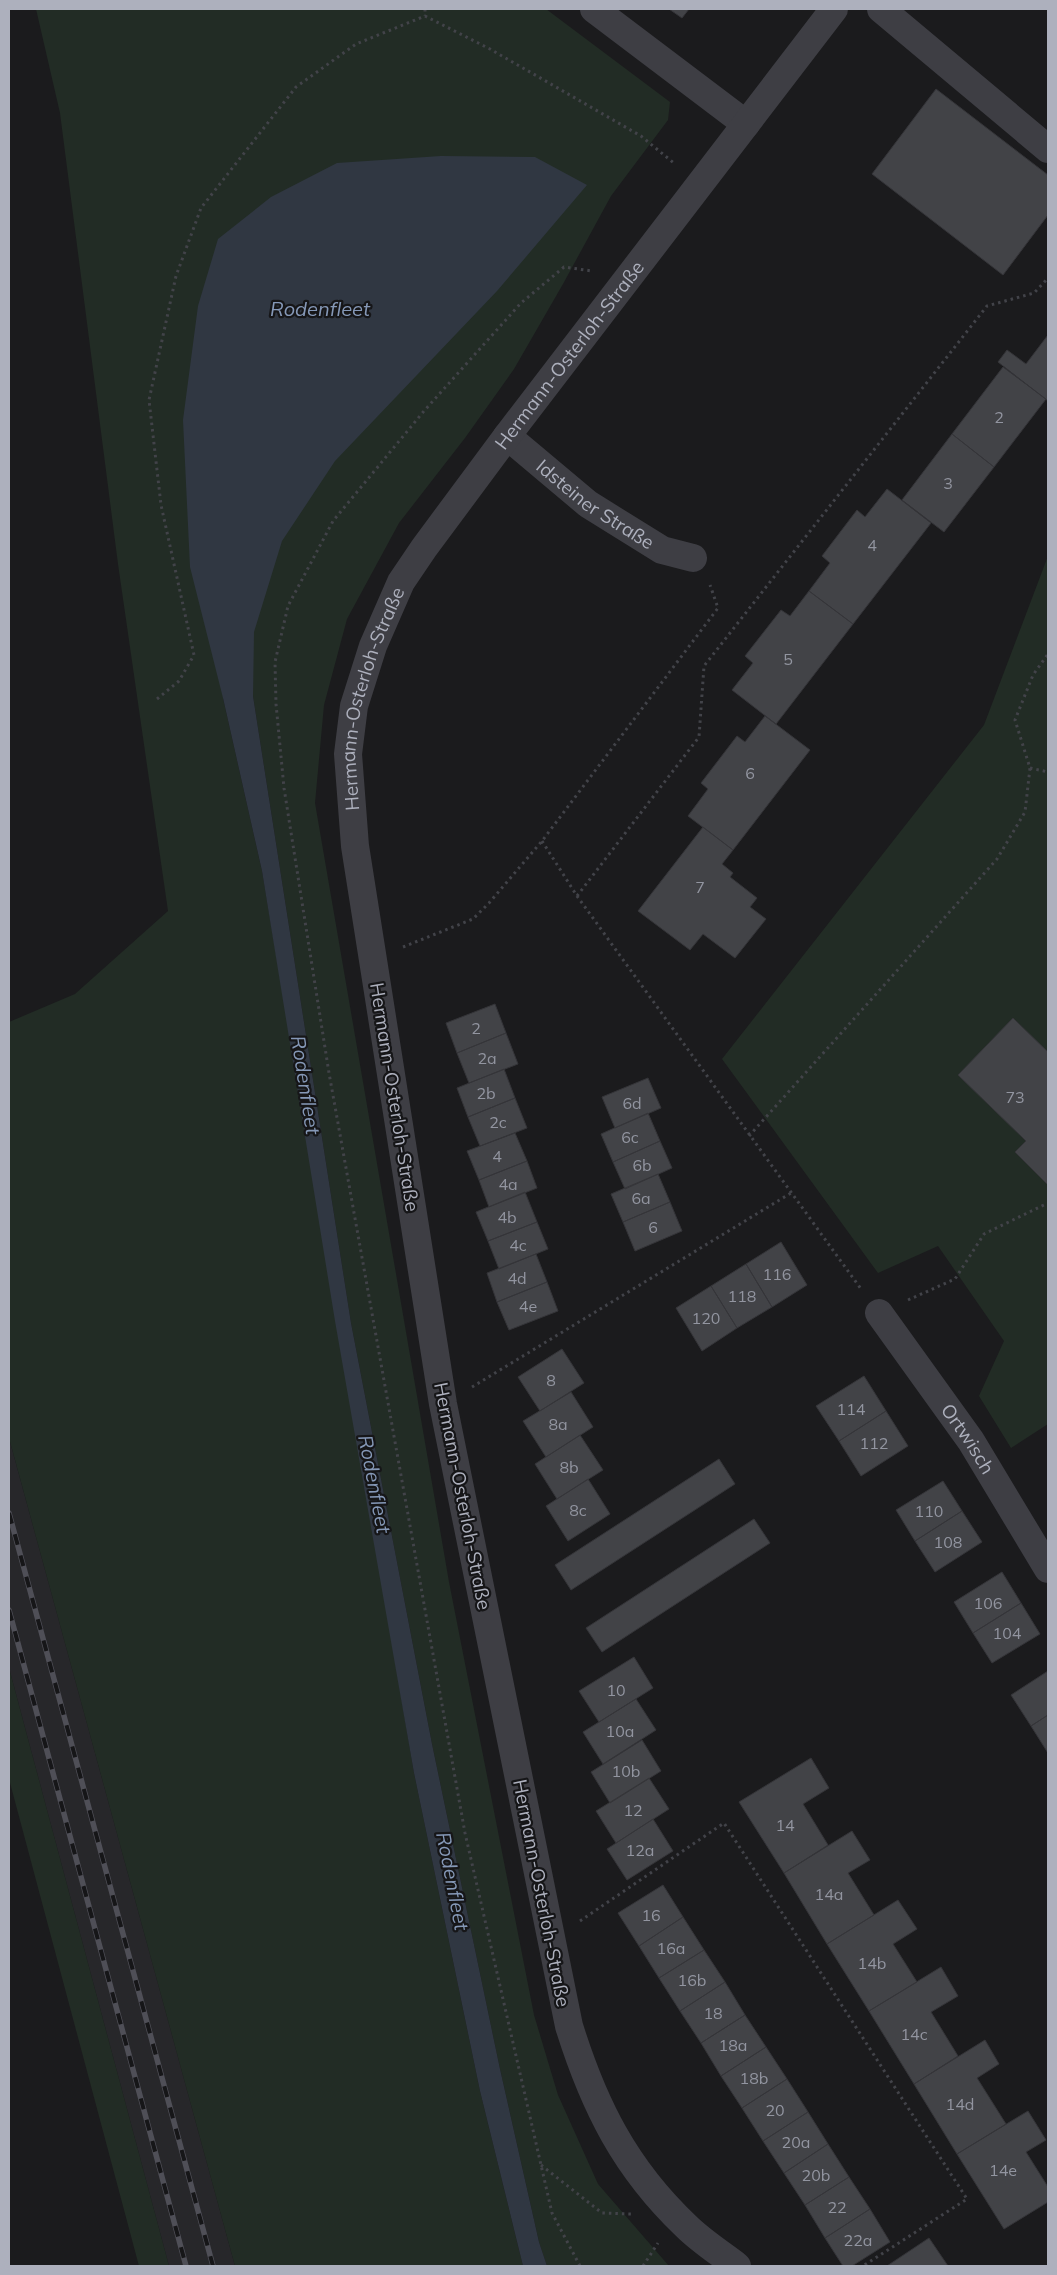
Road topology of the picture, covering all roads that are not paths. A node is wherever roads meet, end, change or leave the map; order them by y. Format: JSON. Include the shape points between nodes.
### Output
{"nodes":[{"id":1,"x":594,"y":9,"type":"edge"},
{"id":2,"x":834,"y":9,"type":"edge"},
{"id":3,"x":882,"y":9,"type":"edge"},
{"id":4,"x":746,"y":124,"type":"junction"},
{"id":5,"x":1048,"y":149,"type":"edge"},
{"id":6,"x":507,"y":436,"type":"junction"},
{"id":7,"x":693,"y":558,"type":"road end"},
{"id":8,"x":879,"y":1312,"type":"road end"},
{"id":9,"x":1048,"y":1569,"type":"edge"},
{"id":10,"x":737,"y":2266,"type":"edge"}],
"edges":[{"from":1,"to":4,"type":"street"},
{"from":2,"to":4,"type":"street","name":"Hermann-Osterloh-Straße"},
{"from":3,"to":5,"type":"street"},
{"from":4,"to":6,"type":"street","name":"Hermann-Osterloh-Straße"},
{"from":6,"to":7,"type":"street","name":"Idsteiner Straße","via":[[588,504],[662,550]]},
{"from":6,"to":10,"type":"street","name":"Hermann-Osterloh-Straße","via":[[401,582],[373,646],[354,706],[348,754],[355,846],[443,1404],[569,2026],[584,2075],[607,2124],[641,2178],[687,2227]]},
{"from":8,"to":9,"type":"street","name":"Ortwisch","via":[[970,1441]]}]}
